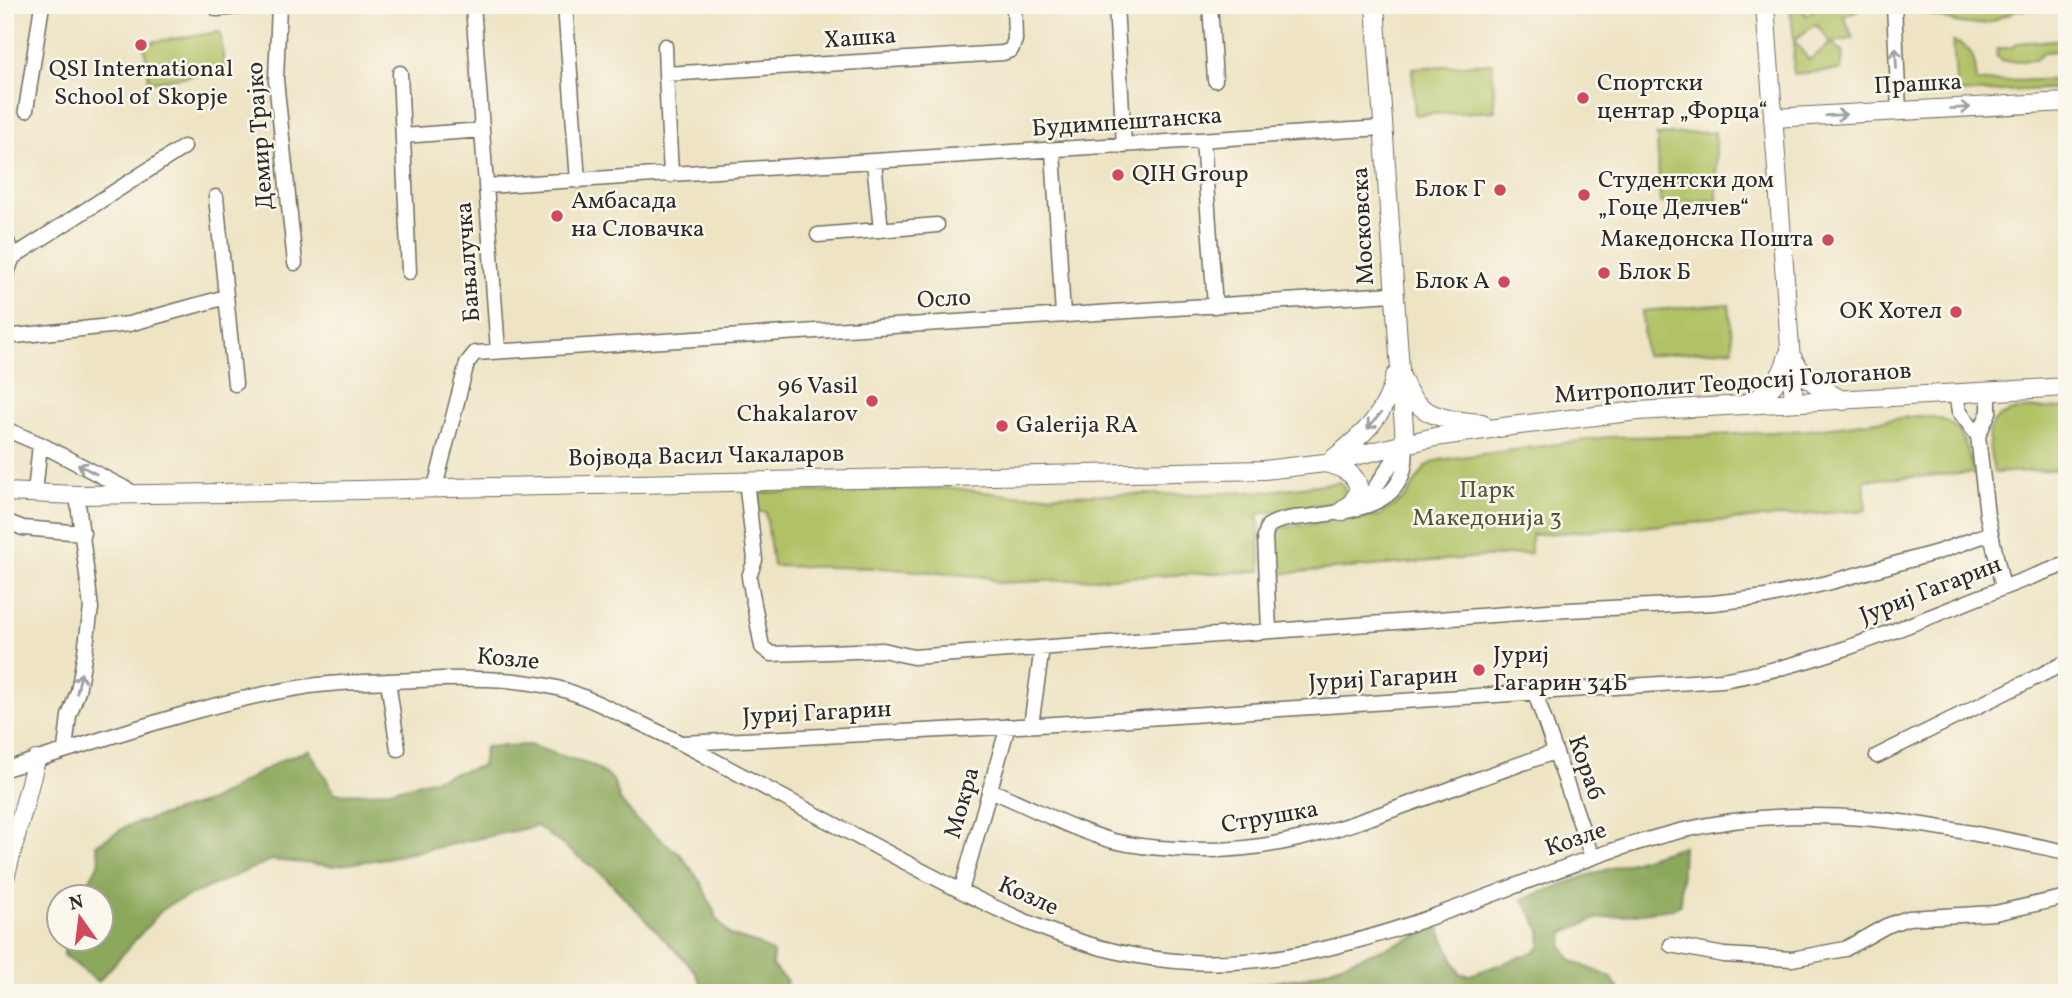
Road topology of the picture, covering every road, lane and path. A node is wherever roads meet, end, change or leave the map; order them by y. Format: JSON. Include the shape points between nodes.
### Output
{"nodes":[{"id":1,"x":42,"y":5,"type":"edge"},
{"id":2,"x":260,"y":5,"type":"edge"},
{"id":3,"x":279,"y":5,"type":"edge"},
{"id":4,"x":473,"y":5,"type":"edge"},
{"id":5,"x":565,"y":5,"type":"edge"},
{"id":6,"x":1014,"y":5,"type":"edge"},
{"id":7,"x":1116,"y":5,"type":"edge"},
{"id":8,"x":1210,"y":5,"type":"edge"},
{"id":9,"x":1375,"y":5,"type":"edge"},
{"id":10,"x":1765,"y":5,"type":"edge"},
{"id":11,"x":1894,"y":5,"type":"edge"},
{"id":12,"x":217,"y":9,"type":"dead end"},
{"id":13,"x":665,"y":46,"type":"dead end"},
{"id":14,"x":400,"y":73,"type":"dead end"},
{"id":15,"x":666,"y":74,"type":"junction"},
{"id":16,"x":1215,"y":80,"type":"dead end"},
{"id":17,"x":2067,"y":102,"type":"edge"},
{"id":18,"x":26,"y":110,"type":"dead end"},
{"id":19,"x":1899,"y":111,"type":"junction"},
{"id":20,"x":1773,"y":118,"type":"junction"},
{"id":21,"x":1383,"y":128,"type":"junction"},
{"id":22,"x":482,"y":130,"type":"junction"},
{"id":23,"x":403,"y":136,"type":"junction"},
{"id":24,"x":1203,"y":141,"type":"junction"},
{"id":25,"x":184,"y":146,"type":"dead end"},
{"id":26,"x":1124,"y":146,"type":"junction"},
{"id":27,"x":1053,"y":151,"type":"junction"},
{"id":28,"x":874,"y":162,"type":"junction"},
{"id":29,"x":671,"y":175,"type":"junction"},
{"id":30,"x":578,"y":181,"type":"junction"},
{"id":31,"x":486,"y":186,"type":"junction"},
{"id":32,"x":216,"y":197,"type":"dead end"},
{"id":33,"x":937,"y":225,"type":"dead end"},
{"id":34,"x":881,"y":230,"type":"junction"},
{"id":35,"x":818,"y":235,"type":"dead end"},
{"id":36,"x":5,"y":236,"type":"edge"},
{"id":37,"x":13,"y":257,"type":"junction"},
{"id":38,"x":295,"y":263,"type":"dead end"},
{"id":39,"x":409,"y":272,"type":"dead end"},
{"id":40,"x":5,"y":278,"type":"edge"},
{"id":41,"x":1393,"y":294,"type":"junction"},
{"id":42,"x":226,"y":297,"type":"junction"},
{"id":43,"x":1215,"y":306,"type":"junction"},
{"id":44,"x":1063,"y":315,"type":"junction"},
{"id":45,"x":5,"y":337,"type":"edge"},
{"id":46,"x":1789,"y":349,"type":"junction"},
{"id":47,"x":498,"y":351,"type":"junction"},
{"id":48,"x":1398,"y":363,"type":"junction"},
{"id":49,"x":235,"y":384,"type":"dead end"},
{"id":50,"x":2067,"y":387,"type":"edge"},
{"id":51,"x":1989,"y":392,"type":"junction"},
{"id":52,"x":1956,"y":394,"type":"junction"},
{"id":53,"x":1844,"y":401,"type":"junction"},
{"id":54,"x":1794,"y":402,"type":"junction"},
{"id":55,"x":1740,"y":405,"type":"junction"},
{"id":56,"x":1511,"y":426,"type":"junction"},
{"id":57,"x":5,"y":429,"type":"edge"},
{"id":58,"x":1978,"y":436,"type":"junction"},
{"id":59,"x":1405,"y":443,"type":"junction"},
{"id":60,"x":40,"y":444,"type":"junction"},
{"id":61,"x":1325,"y":463,"type":"junction"},
{"id":62,"x":746,"y":480,"type":"junction"},
{"id":63,"x":435,"y":487,"type":"junction"},
{"id":64,"x":5,"y":492,"type":"edge"},
{"id":65,"x":35,"y":493,"type":"junction"},
{"id":66,"x":134,"y":494,"type":"junction"},
{"id":67,"x":78,"y":495,"type":"junction"},
{"id":68,"x":1347,"y":511,"type":"junction"},
{"id":69,"x":5,"y":521,"type":"edge"},
{"id":70,"x":83,"y":533,"type":"junction"},
{"id":71,"x":1991,"y":533,"type":"junction"},
{"id":72,"x":2067,"y":564,"type":"edge"},
{"id":73,"x":2003,"y":588,"type":"junction"},
{"id":74,"x":1269,"y":631,"type":"junction"},
{"id":75,"x":1042,"y":648,"type":"junction"},
{"id":76,"x":2067,"y":662,"type":"edge"},
{"id":77,"x":388,"y":681,"type":"junction"},
{"id":78,"x":1535,"y":693,"type":"junction"},
{"id":79,"x":1031,"y":725,"type":"junction"},
{"id":80,"x":1008,"y":726,"type":"junction"},
{"id":81,"x":682,"y":743,"type":"junction"},
{"id":82,"x":65,"y":749,"type":"junction"},
{"id":83,"x":398,"y":749,"type":"dead end"},
{"id":84,"x":1555,"y":752,"type":"junction"},
{"id":85,"x":1877,"y":756,"type":"dead end"},
{"id":86,"x":36,"y":760,"type":"junction"},
{"id":87,"x":5,"y":769,"type":"edge"},
{"id":88,"x":990,"y":790,"type":"junction"},
{"id":89,"x":2067,"y":852,"type":"edge"},
{"id":90,"x":1592,"y":857,"type":"junction"},
{"id":91,"x":5,"y":878,"type":"edge"},
{"id":92,"x":961,"y":891,"type":"junction"},
{"id":93,"x":2067,"y":897,"type":"edge"},
{"id":94,"x":1671,"y":945,"type":"dead end"}],
"edges":[{"from":1,"to":18,"type":"street"},
{"from":2,"to":12,"type":"street"},
{"from":3,"to":38,"type":"street","name":"Демир Трајко","via":[[276,80]]},
{"from":4,"to":22,"type":"street","name":"Бањалучка"},
{"from":5,"to":30,"type":"street"},
{"from":6,"to":15,"type":"street","name":"Хашка","via":[[1014,46],[1003,53]]},
{"from":7,"to":26,"type":"street"},
{"from":8,"to":16,"type":"street"},
{"from":9,"to":21,"type":"street","name":"Московска"},
{"from":10,"to":20,"type":"street"},
{"from":19,"to":11,"type":"street","one_way":true},
{"from":13,"to":15,"type":"street"},
{"from":14,"to":23,"type":"street"},
{"from":15,"to":29,"type":"street"},
{"from":19,"to":17,"type":"street","name":"Прашка","one_way":true},
{"from":20,"to":19,"type":"street","name":"Прашка","one_way":true},
{"from":20,"to":46,"type":"street"},
{"from":21,"to":24,"type":"street","name":"Будимпештанска"},
{"from":21,"to":41,"type":"street","name":"Московска"},
{"from":22,"to":23,"type":"street"},
{"from":22,"to":31,"type":"street","name":"Бањалучка"},
{"from":23,"to":39,"type":"street"},
{"from":24,"to":26,"type":"street","name":"Будимпештанска"},
{"from":24,"to":43,"type":"street"},
{"from":25,"to":37,"type":"street"},
{"from":26,"to":27,"type":"street","name":"Будимпештанска"},
{"from":27,"to":28,"type":"street","name":"Будимпештанска"},
{"from":27,"to":44,"type":"street"},
{"from":28,"to":29,"type":"street","name":"Будимпештанска"},
{"from":28,"to":34,"type":"street"},
{"from":29,"to":30,"type":"street","name":"Будимпештанска"},
{"from":30,"to":31,"type":"street","name":"Будимпештанска"},
{"from":31,"to":47,"type":"street","name":"Бањалучка"},
{"from":32,"to":42,"type":"street","name":"Демир Трајко"},
{"from":33,"to":34,"type":"street"},
{"from":34,"to":35,"type":"street"},
{"from":36,"to":37,"type":"street"},
{"from":37,"to":40,"type":"street"},
{"from":41,"to":43,"type":"street","name":"Осло"},
{"from":41,"to":48,"type":"street","name":"Московска"},
{"from":42,"to":45,"type":"street","via":[[129,324]]},
{"from":42,"to":49,"type":"street","name":"Демир Трајко"},
{"from":43,"to":44,"type":"street","name":"Осло"},
{"from":44,"to":47,"type":"street","name":"Осло"},
{"from":46,"to":53,"type":"street","via":[[1803,374]]},
{"from":46,"to":54,"type":"street"},
{"from":46,"to":55,"type":"street","via":[[1770,389]]},
{"from":47,"to":63,"type":"street","name":"Бањалучка","via":[[475,353],[467,363]]},
{"from":48,"to":56,"type":"street","via":[[1405,387],[1428,414]]},
{"from":48,"to":59,"type":"street","name":"Московска"},
{"from":48,"to":61,"type":"street","one_way":true,"via":[[1389,399],[1377,418]]},
{"from":50,"to":51,"type":"street","name":"Митрополит Теодосиј Гологанов"},
{"from":51,"to":52,"type":"street","name":"Митрополит Теодосиј Гологанов"},
{"from":51,"to":58,"type":"street","via":[[1989,412]]},
{"from":52,"to":53,"type":"street","name":"Митрополит Теодосиј Гологанов"},
{"from":52,"to":58,"type":"street","via":[[1959,411]]},
{"from":53,"to":54,"type":"street","name":"Митрополит Теодосиј Гологанов"},
{"from":54,"to":55,"type":"street","name":"Митрополит Теодосиј Гологанов"},
{"from":55,"to":56,"type":"street","name":"Митрополит Теодосиј Гологанов"},
{"from":56,"to":59,"type":"street","name":"Митрополит Теодосиј Гологанов"},
{"from":57,"to":60,"type":"street"},
{"from":58,"to":71,"type":"street"},
{"from":59,"to":61,"type":"street","name":"Војвода Васил Чакаларов"},
{"from":59,"to":68,"type":"street","via":[[1375,488]]},
{"from":60,"to":65,"type":"street"},
{"from":66,"to":60,"type":"street","one_way":true},
{"from":61,"to":62,"type":"street","name":"Војвода Васил Чакаларов","via":[[1223,471]]},
{"from":61,"to":68,"type":"street","via":[[1345,469],[1358,484],[1358,494]]},
{"from":62,"to":63,"type":"street","name":"Војвода Васил Чакаларов"},
{"from":62,"to":75,"type":"street","name":"Јуриј Гагарин","via":[[755,560],[749,577],[762,647],[771,654],[883,650],[906,657]]},
{"from":63,"to":66,"type":"street","name":"Војвода Васил Чакаларов"},
{"from":64,"to":65,"type":"street","name":"Војвода Васил Чакаларов"},
{"from":65,"to":67,"type":"street","name":"Војвода Васил Чакаларов"},
{"from":66,"to":67,"type":"street","name":"Војвода Васил Чакаларов"},
{"from":67,"to":70,"type":"street"},
{"from":68,"to":74,"type":"street","via":[[1278,521],[1266,528]]},
{"from":69,"to":70,"type":"street","via":[[23,528]]},
{"from":82,"to":70,"type":"street","one_way":true,"via":[[91,608]]},
{"from":71,"to":73,"type":"street"},
{"from":71,"to":74,"type":"street","name":"Јуриј Гагарин","via":[[1871,572],[1766,597]]},
{"from":72,"to":73,"type":"street","name":"Јуриј Гагарин"},
{"from":73,"to":78,"type":"street","name":"Јуриј Гагарин","via":[[1850,648],[1778,669],[1699,682]]},
{"from":74,"to":75,"type":"street","name":"Јуриј Гагарин"},
{"from":75,"to":79,"type":"street"},
{"from":76,"to":85,"type":"street"},
{"from":77,"to":81,"type":"street","name":"Козле","via":[[453,679],[543,685],[585,697]]},
{"from":77,"to":82,"type":"street","name":"Козле","via":[[300,687]]},
{"from":77,"to":83,"type":"street"},
{"from":78,"to":79,"type":"street","name":"Јуриј Гагарин"},
{"from":78,"to":84,"type":"street","name":"Кораб"},
{"from":79,"to":80,"type":"street","name":"Јуриј Гагарин"},
{"from":80,"to":81,"type":"street","name":"Јуриј Гагарин"},
{"from":80,"to":88,"type":"street","name":"Мокра"},
{"from":81,"to":92,"type":"street","name":"Козле"},
{"from":82,"to":86,"type":"street","name":"Козле"},
{"from":84,"to":88,"type":"street","name":"Струшка","via":[[1318,835],[1224,851],[1115,841]]},
{"from":84,"to":90,"type":"street","name":"Кораб"},
{"from":86,"to":87,"type":"street","name":"Козле"},
{"from":86,"to":91,"type":"street"},
{"from":88,"to":92,"type":"street","name":"Мокра"},
{"from":89,"to":90,"type":"street","name":"Козле","via":[[1964,831],[1819,814],[1679,831]]},
{"from":90,"to":92,"type":"street","name":"Козле","via":[[1352,941],[1297,955],[1224,963],[1159,960],[1102,949],[1032,926]]},
{"from":93,"to":94,"type":"street","via":[[1995,913],[1908,918],[1845,949],[1792,960]]}]}
